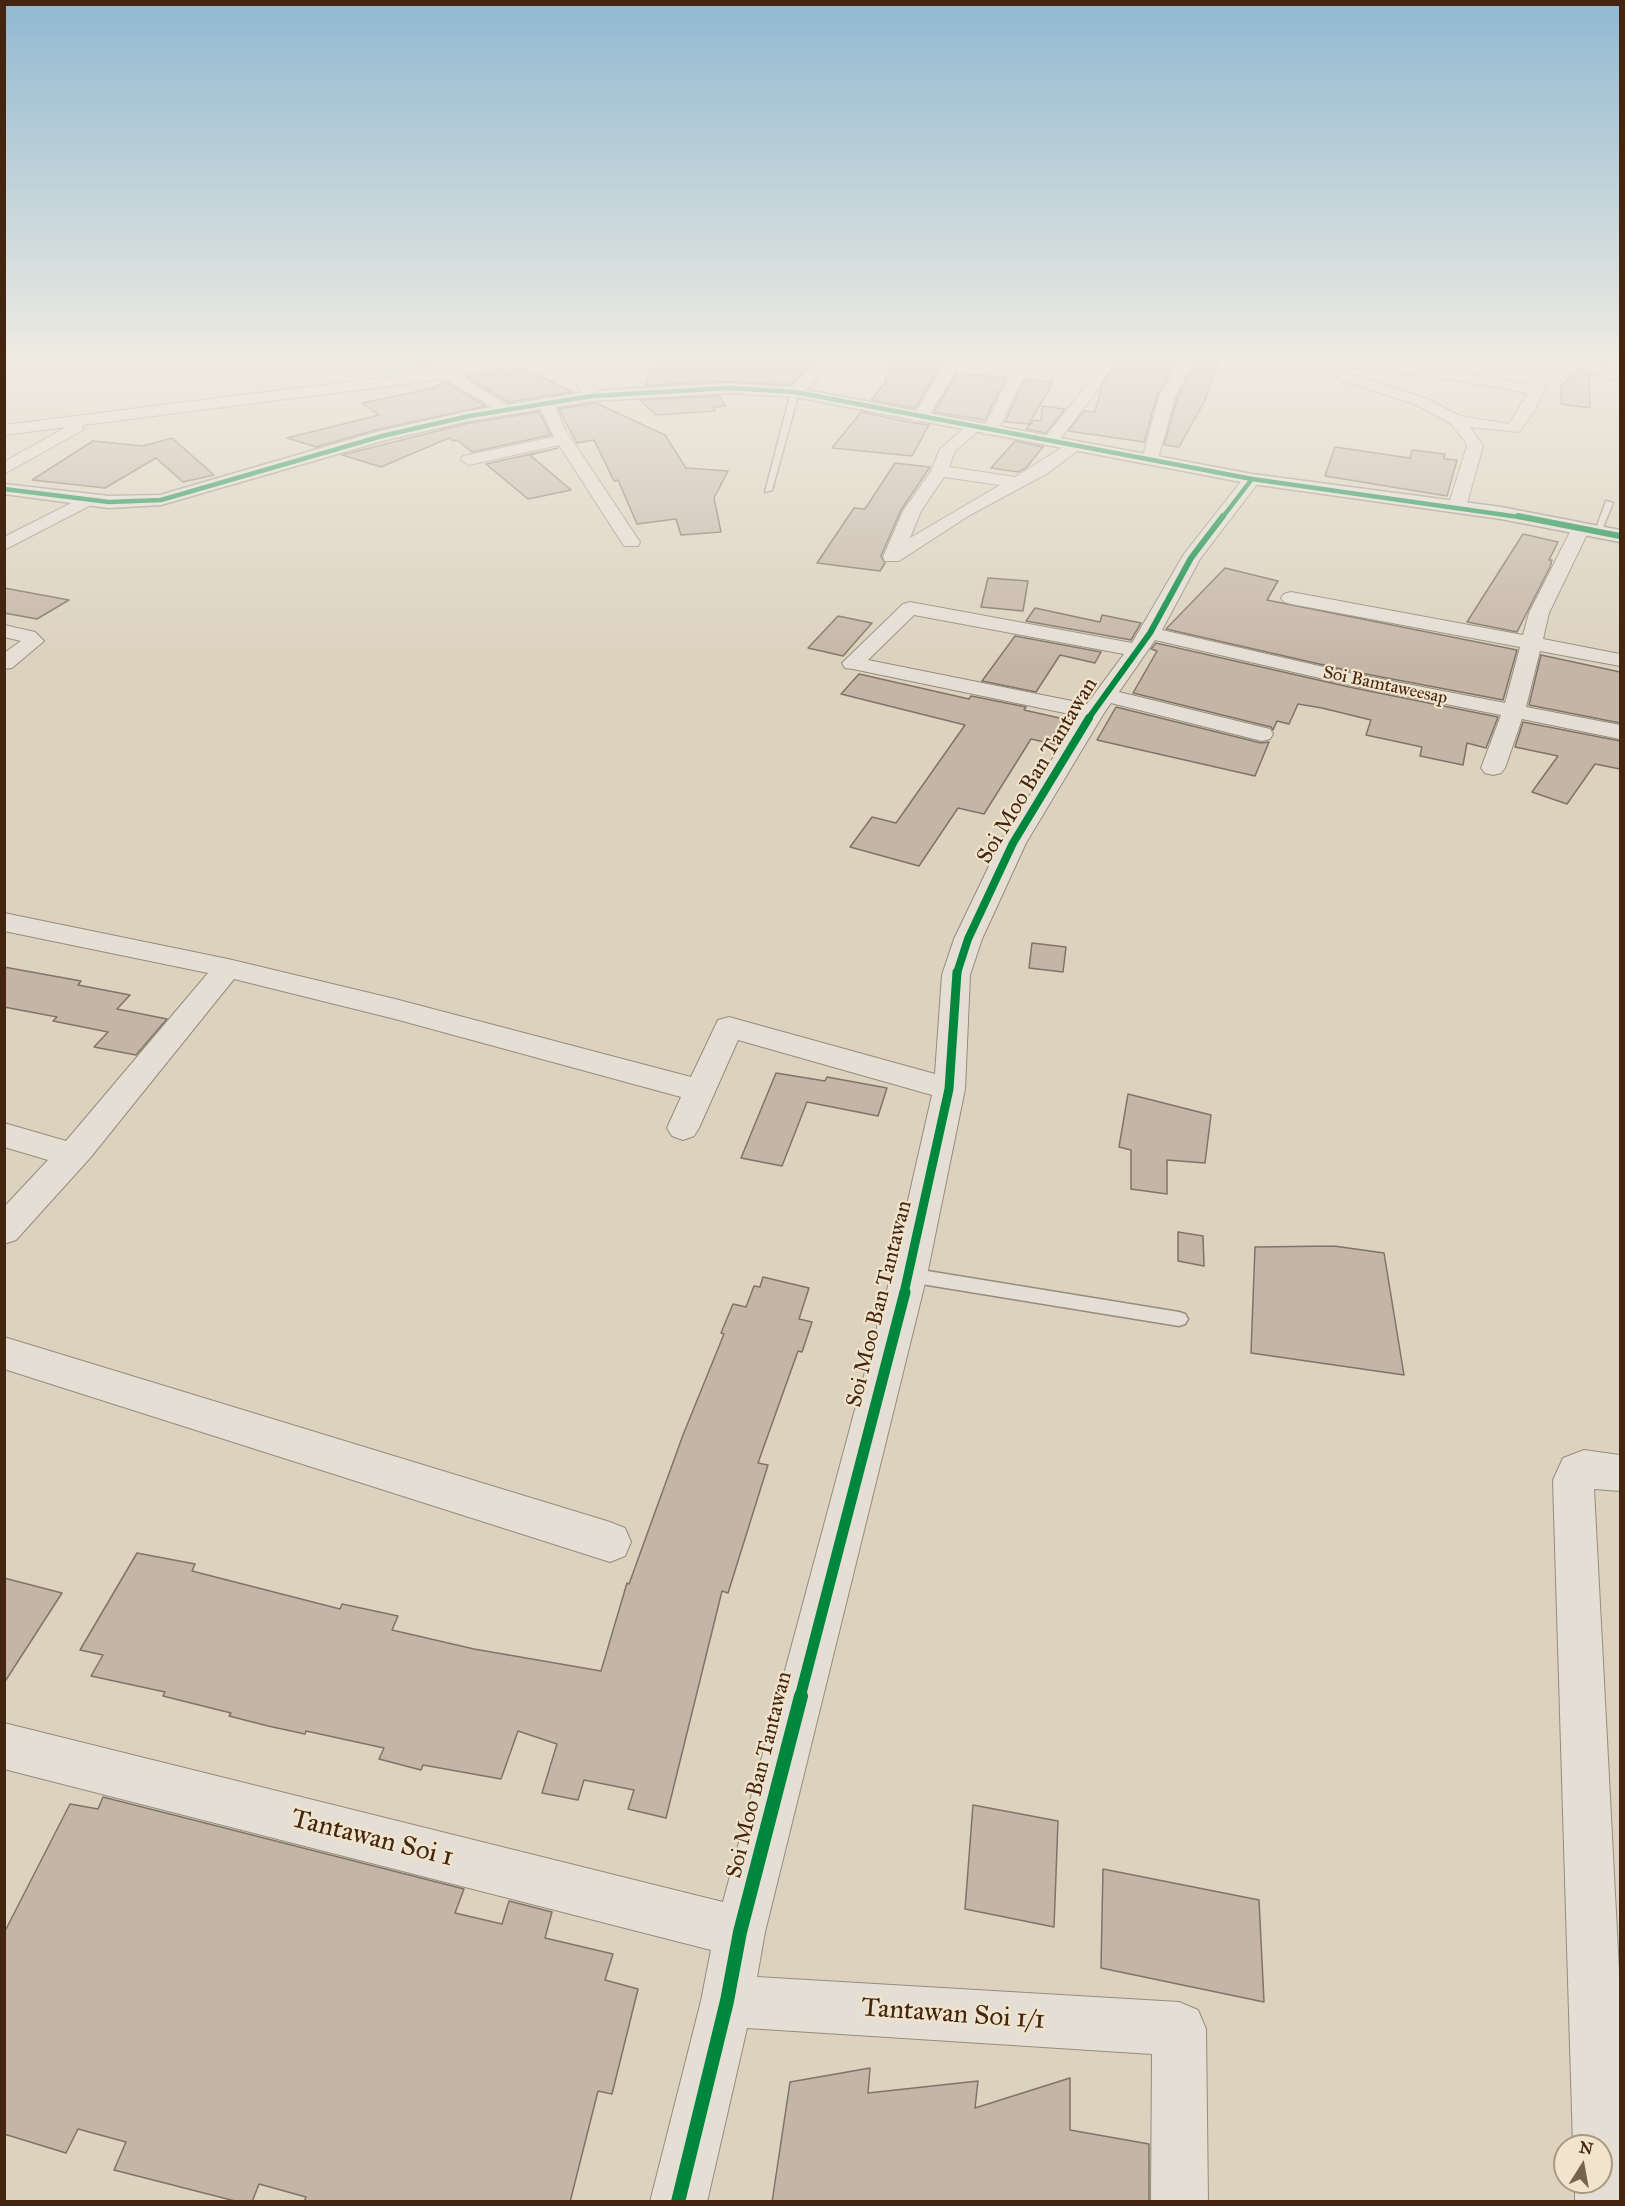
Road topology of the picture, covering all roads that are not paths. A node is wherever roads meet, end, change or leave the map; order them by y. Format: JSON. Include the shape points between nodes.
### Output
{"nodes":[{"id":1,"x":20,"y":460,"type":"edge"},
{"id":2,"x":301,"y":460,"type":"edge"},
{"id":3,"x":578,"y":460,"type":"edge"},
{"id":4,"x":776,"y":460,"type":"edge"},
{"id":5,"x":944,"y":460,"type":"edge"},
{"id":6,"x":1055,"y":460,"type":"edge"},
{"id":7,"x":1155,"y":460,"type":"edge"},
{"id":8,"x":1470,"y":460,"type":"edge"},
{"id":9,"x":4,"y":469,"type":"edge"},
{"id":10,"x":939,"y":471,"type":"junction"},
{"id":11,"x":1252,"y":479,"type":"junction"},
{"id":12,"x":1015,"y":482,"type":"junction"},
{"id":13,"x":4,"y":489,"type":"edge"},
{"id":14,"x":768,"y":490,"type":"dead end"},
{"id":15,"x":87,"y":500,"type":"junction"},
{"id":16,"x":1609,"y":502,"type":"dead end"},
{"id":17,"x":1457,"y":507,"type":"junction"},
{"id":18,"x":1589,"y":530,"type":"junction"},
{"id":19,"x":1620,"y":536,"type":"edge"},
{"id":20,"x":631,"y":542,"type":"dead end"},
{"id":21,"x":4,"y":544,"type":"edge"},
{"id":22,"x":1291,"y":598,"type":"dead end"},
{"id":23,"x":4,"y":631,"type":"edge"},
{"id":24,"x":1144,"y":642,"type":"junction"},
{"id":25,"x":1529,"y":644,"type":"junction"},
{"id":26,"x":1620,"y":660,"type":"edge"},
{"id":27,"x":4,"y":663,"type":"edge"},
{"id":28,"x":1099,"y":703,"type":"junction"},
{"id":29,"x":1513,"y":713,"type":"junction"},
{"id":30,"x":1620,"y":732,"type":"edge"},
{"id":31,"x":1262,"y":734,"type":"dead end"},
{"id":32,"x":1493,"y":768,"type":"dead end"},
{"id":33,"x":4,"y":922,"type":"edge"},
{"id":34,"x":228,"y":968,"type":"junction"},
{"id":35,"x":949,"y":1089,"type":"junction"},
{"id":36,"x":699,"y":1091,"type":"junction"},
{"id":37,"x":683,"y":1128,"type":"dead end"},
{"id":38,"x":4,"y":1135,"type":"edge"},
{"id":39,"x":72,"y":1155,"type":"junction"},
{"id":40,"x":4,"y":1230,"type":"edge"},
{"id":41,"x":909,"y":1275,"type":"junction"},
{"id":42,"x":1179,"y":1319,"type":"dead end"},
{"id":43,"x":4,"y":1353,"type":"edge"},
{"id":44,"x":1620,"y":1473,"type":"edge"},
{"id":45,"x":610,"y":1542,"type":"dead end"},
{"id":46,"x":4,"y":1746,"type":"edge"},
{"id":47,"x":740,"y":1932,"type":"junction"},
{"id":48,"x":727,"y":2001,"type":"junction"},
{"id":49,"x":1600,"y":2134,"type":"edge"},
{"id":50,"x":678,"y":2202,"type":"edge"},
{"id":51,"x":1180,"y":2202,"type":"edge"}],
"edges":[{"from":1,"to":9,"type":"street"},
{"from":2,"to":15,"type":"street","via":[[170,499],[134,503]]},
{"from":3,"to":20,"type":"street"},
{"from":4,"to":14,"type":"lane"},
{"from":5,"to":10,"type":"street"},
{"from":6,"to":12,"type":"street"},
{"from":7,"to":11,"type":"street"},
{"from":8,"to":17,"type":"street"},
{"from":10,"to":12,"type":"street"},
{"from":10,"to":12,"type":"street","via":[[912,511],[892,557]]},
{"from":11,"to":17,"type":"street"},
{"from":11,"to":24,"type":"street","name":"Soi Moo Ban Tantawan","via":[[1191,558]]},
{"from":13,"to":15,"type":"street"},
{"from":15,"to":21,"type":"street"},
{"from":16,"to":18,"type":"lane"},
{"from":17,"to":18,"type":"street"},
{"from":18,"to":19,"type":"street"},
{"from":18,"to":25,"type":"street","via":[[1539,613]]},
{"from":22,"to":25,"type":"street"},
{"from":23,"to":27,"type":"street","via":[[34,641]]},
{"from":24,"to":28,"type":"street","name":"Soi Moo Ban Tantawan"},
{"from":24,"to":28,"type":"street","name":"Soi Bamtaweesap","via":[[910,608],[853,663]]},
{"from":24,"to":29,"type":"street","name":"Soi Bamtaweesap"},
{"from":25,"to":26,"type":"street"},
{"from":25,"to":29,"type":"street"},
{"from":28,"to":31,"type":"street"},
{"from":28,"to":35,"type":"street","name":"Soi Moo Ban Tantawan","via":[[1013,843],[968,939],[956,975]]},
{"from":29,"to":30,"type":"street","name":"Soi Bamtaweesap"},
{"from":29,"to":32,"type":"street"},
{"from":33,"to":34,"type":"street"},
{"from":34,"to":36,"type":"street"},
{"from":34,"to":39,"type":"street"},
{"from":35,"to":36,"type":"street","via":[[729,1028]]},
{"from":35,"to":41,"type":"street","name":"Soi Moo Ban Tantawan"},
{"from":36,"to":37,"type":"street"},
{"from":38,"to":39,"type":"street"},
{"from":39,"to":40,"type":"street"},
{"from":41,"to":42,"type":"lane"},
{"from":41,"to":47,"type":"street","name":"Soi Moo Ban Tantawan"},
{"from":43,"to":45,"type":"street"},
{"from":44,"to":49,"type":"street","via":[[1577,1470],[1573,1480]]},
{"from":46,"to":47,"type":"street","name":"Tantawan Soi 1"},
{"from":47,"to":48,"type":"street","name":"Soi Moo Ban Tantawan"},
{"from":48,"to":50,"type":"street","name":"Soi Moo Ban Tantawan"},
{"from":48,"to":51,"type":"street","name":"Tantawan Soi 1/1","via":[[1179,2029]]}]}
